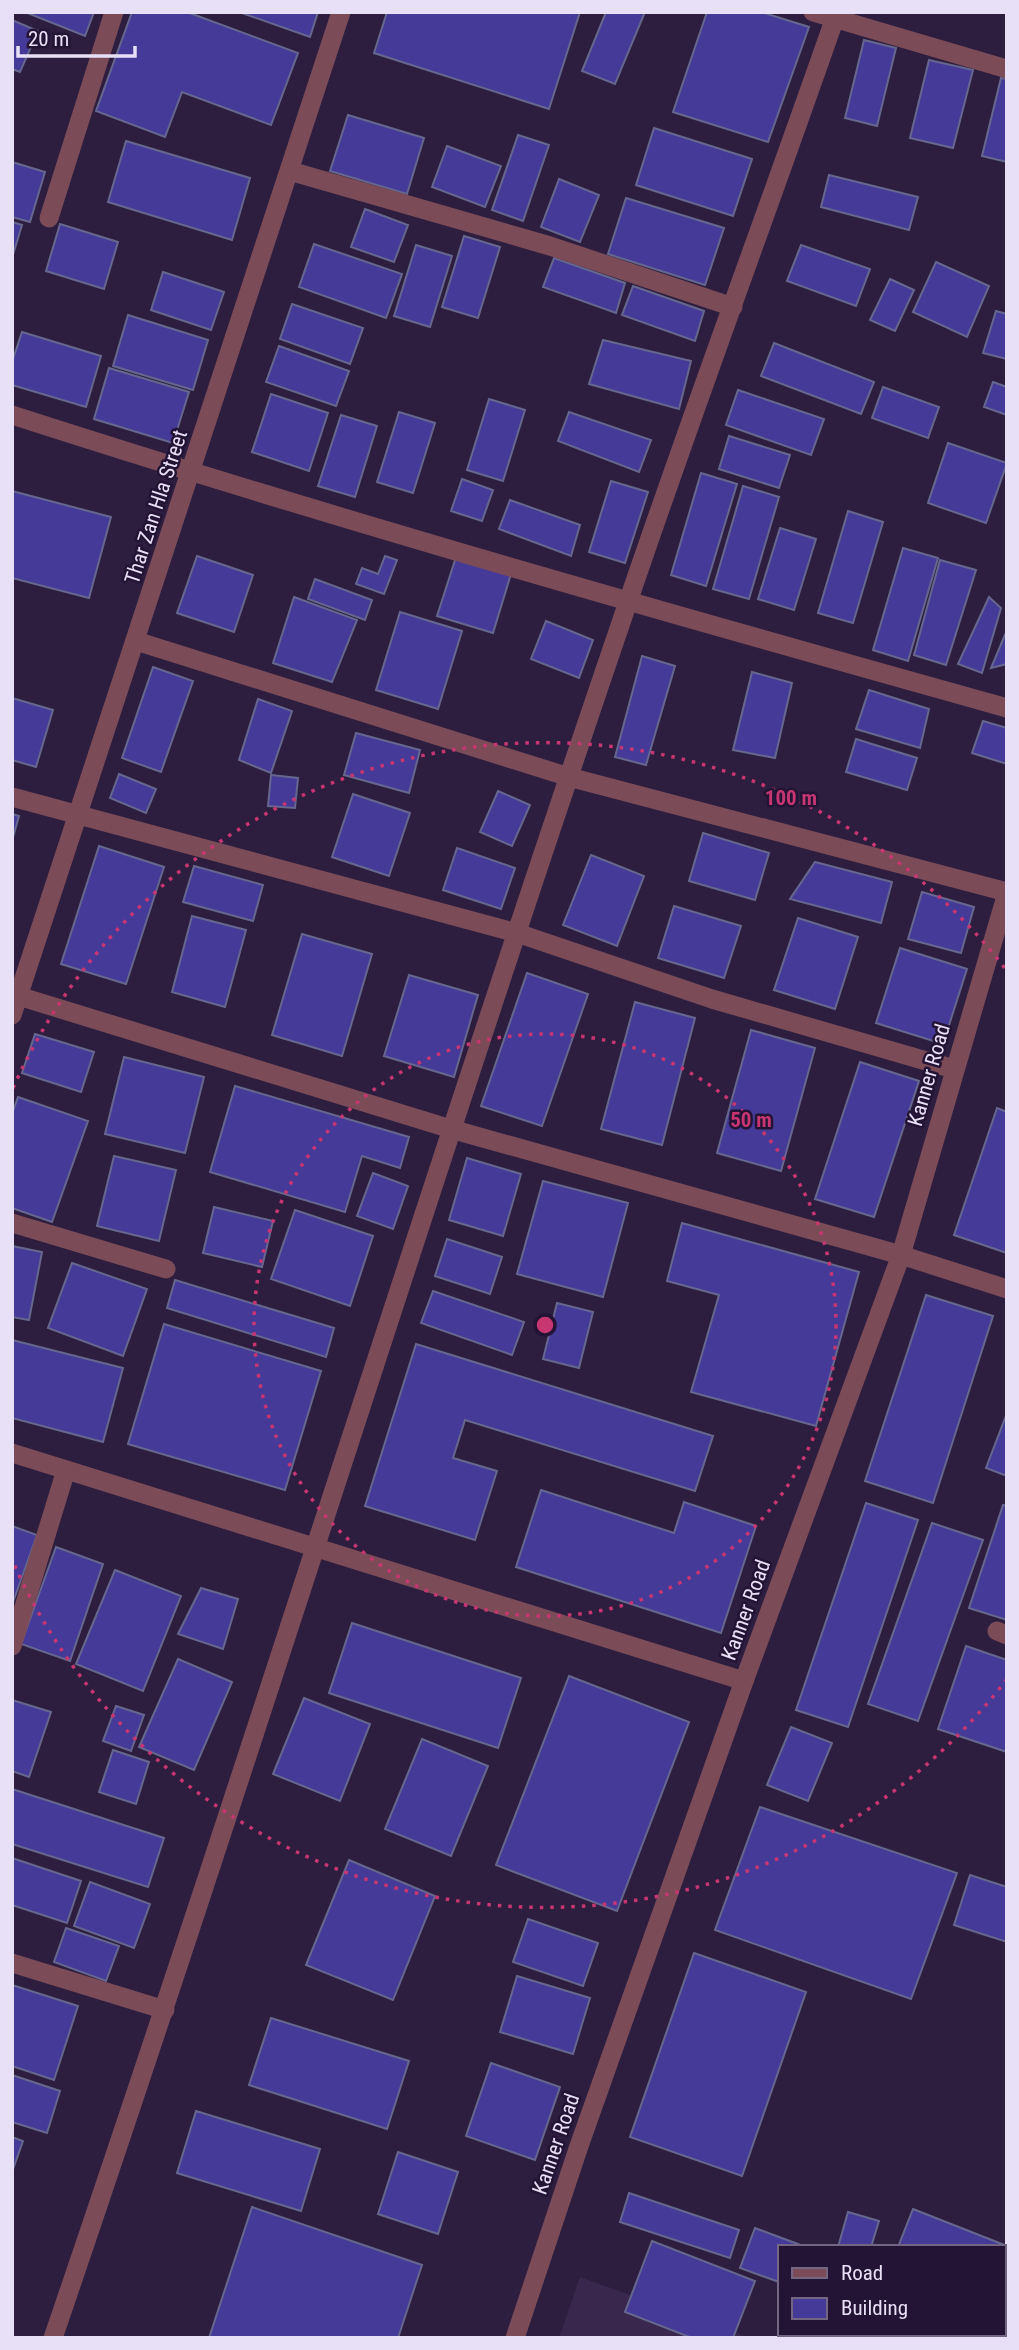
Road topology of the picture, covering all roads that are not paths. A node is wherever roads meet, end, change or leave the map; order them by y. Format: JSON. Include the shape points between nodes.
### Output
{"nodes":[{"id":1,"x":114,"y":12,"type":"edge"},
{"id":2,"x":341,"y":12,"type":"edge"},
{"id":3,"x":813,"y":12,"type":"edge"},
{"id":4,"x":836,"y":16,"type":"edge"},
{"id":5,"x":1007,"y":69,"type":"edge"},
{"id":6,"x":290,"y":171,"type":"junction"},
{"id":7,"x":50,"y":218,"type":"dead end"},
{"id":8,"x":733,"y":307,"type":"junction"},
{"id":9,"x":12,"y":415,"type":"edge"},
{"id":10,"x":191,"y":473,"type":"junction"},
{"id":11,"x":627,"y":602,"type":"junction"},
{"id":12,"x":136,"y":641,"type":"junction"},
{"id":13,"x":1007,"y":708,"type":"edge"},
{"id":14,"x":569,"y":777,"type":"junction"},
{"id":15,"x":12,"y":797,"type":"edge"},
{"id":16,"x":78,"y":816,"type":"junction"},
{"id":17,"x":1007,"y":893,"type":"edge"},
{"id":18,"x":517,"y":933,"type":"junction"},
{"id":19,"x":16,"y":995,"type":"edge"},
{"id":20,"x":12,"y":1015,"type":"edge"},
{"id":21,"x":954,"y":1069,"type":"junction"},
{"id":22,"x":451,"y":1129,"type":"junction"},
{"id":23,"x":12,"y":1223,"type":"edge"},
{"id":24,"x":901,"y":1255,"type":"junction"},
{"id":25,"x":166,"y":1269,"type":"dead end"},
{"id":26,"x":1007,"y":1289,"type":"edge"},
{"id":27,"x":12,"y":1453,"type":"edge"},
{"id":28,"x":66,"y":1470,"type":"junction"},
{"id":29,"x":315,"y":1546,"type":"junction"},
{"id":30,"x":12,"y":1646,"type":"edge"},
{"id":31,"x":744,"y":1681,"type":"junction"},
{"id":32,"x":12,"y":1963,"type":"edge"},
{"id":33,"x":165,"y":2010,"type":"junction"},
{"id":34,"x":53,"y":2338,"type":"edge"},
{"id":35,"x":515,"y":2338,"type":"edge"}],
"edges":[{"from":1,"to":7,"type":"street"},
{"from":2,"to":6,"type":"street","name":"Thar Zan Hla Street"},
{"from":3,"to":4,"type":"street"},
{"from":4,"to":5,"type":"street"},
{"from":4,"to":8,"type":"street"},
{"from":6,"to":8,"type":"street","via":[[550,246]]},
{"from":6,"to":10,"type":"street","name":"Thar Zan Hla Street"},
{"from":8,"to":11,"type":"street"},
{"from":9,"to":10,"type":"street"},
{"from":10,"to":11,"type":"street"},
{"from":10,"to":12,"type":"street","name":"Thar Zan Hla Street"},
{"from":11,"to":13,"type":"street"},
{"from":11,"to":14,"type":"street"},
{"from":12,"to":14,"type":"street"},
{"from":12,"to":16,"type":"street","name":"Thar Zan Hla Street"},
{"from":14,"to":17,"type":"street"},
{"from":14,"to":18,"type":"street"},
{"from":15,"to":16,"type":"street"},
{"from":16,"to":18,"type":"street"},
{"from":16,"to":19,"type":"street","name":"Thar Zan Hla Street"},
{"from":17,"to":21,"type":"street","name":"Kanner Road"},
{"from":18,"to":21,"type":"street","via":[[712,999]]},
{"from":18,"to":22,"type":"street"},
{"from":19,"to":20,"type":"street","name":"Thar Zan Hla Street"},
{"from":19,"to":22,"type":"street"},
{"from":21,"to":24,"type":"street","name":"Kanner Road"},
{"from":22,"to":24,"type":"street"},
{"from":22,"to":29,"type":"street"},
{"from":23,"to":25,"type":"street"},
{"from":24,"to":26,"type":"street"},
{"from":24,"to":31,"type":"street","name":"Kanner Road"},
{"from":27,"to":28,"type":"street"},
{"from":28,"to":29,"type":"street"},
{"from":28,"to":30,"type":"street"},
{"from":29,"to":31,"type":"street"},
{"from":29,"to":33,"type":"street"},
{"from":31,"to":35,"type":"street","name":"Kanner Road"},
{"from":32,"to":33,"type":"street"},
{"from":33,"to":34,"type":"street"}]}
